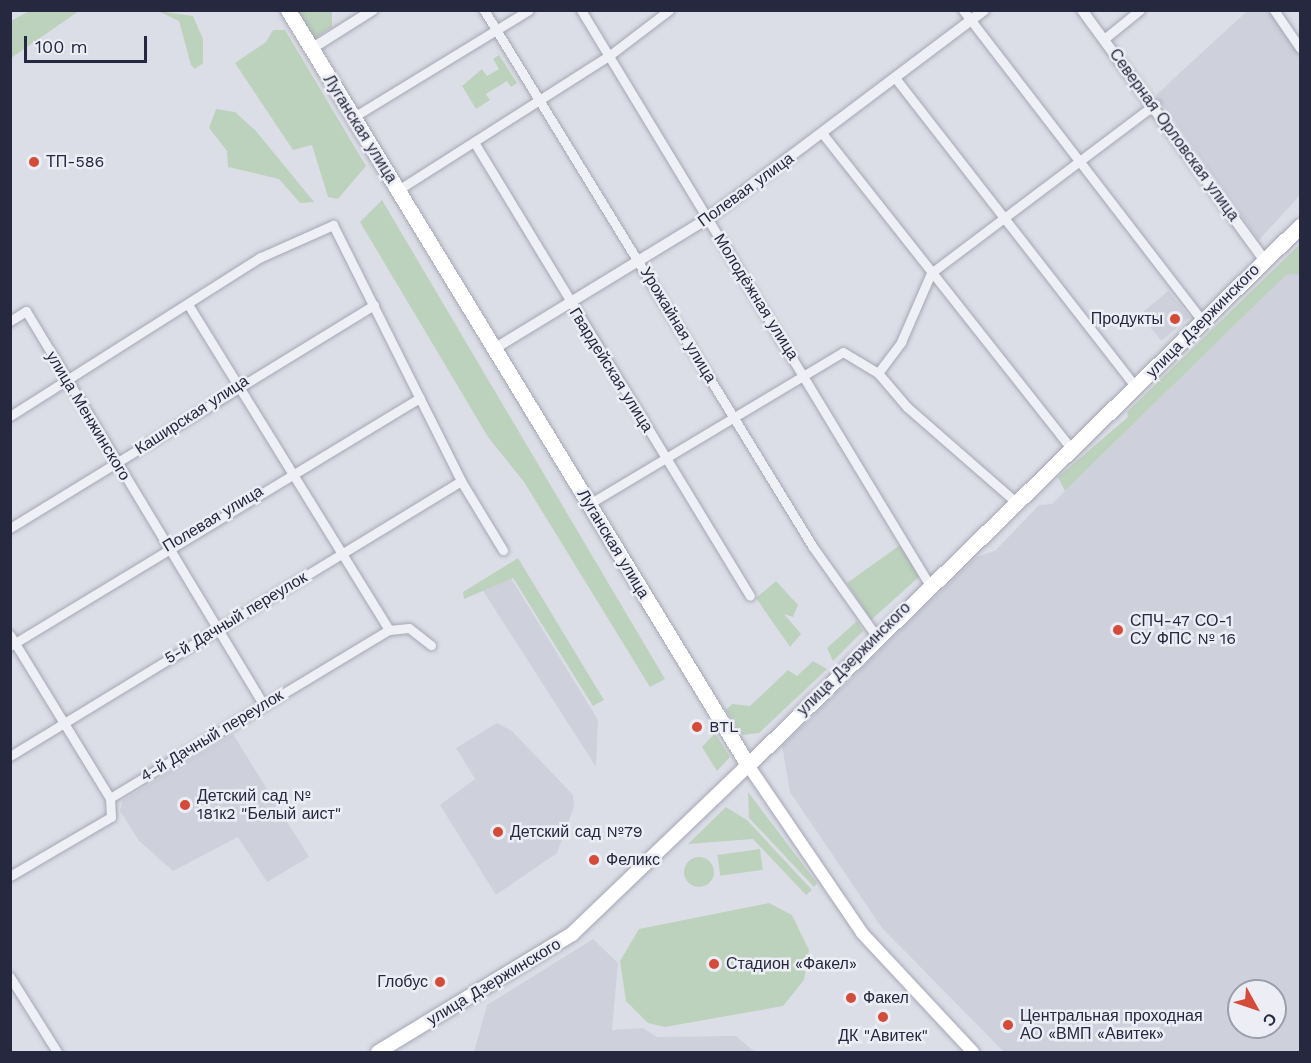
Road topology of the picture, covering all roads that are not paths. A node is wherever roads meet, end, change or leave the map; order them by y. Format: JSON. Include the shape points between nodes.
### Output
{"nodes":[{"id":1,"x":288,"y":10,"type":"edge"},
{"id":2,"x":373,"y":10,"type":"edge"},
{"id":3,"x":484,"y":10,"type":"edge"},
{"id":4,"x":529,"y":10,"type":"edge"},
{"id":5,"x":581,"y":10,"type":"edge"},
{"id":6,"x":669,"y":10,"type":"edge"},
{"id":7,"x":963,"y":10,"type":"edge"},
{"id":8,"x":984,"y":10,"type":"edge"},
{"id":9,"x":1082,"y":10,"type":"edge"},
{"id":10,"x":1140,"y":10,"type":"edge"},
{"id":11,"x":1274,"y":10,"type":"edge"},
{"id":12,"x":969,"y":22,"type":"junction"},
{"id":13,"x":496,"y":30,"type":"junction"},
{"id":14,"x":1104,"y":39,"type":"junction"},
{"id":15,"x":1300,"y":48,"type":"edge"},
{"id":16,"x":311,"y":49,"type":"junction"},
{"id":17,"x":610,"y":55,"type":"junction"},
{"id":18,"x":896,"y":79,"type":"junction"},
{"id":19,"x":539,"y":99,"type":"junction"},
{"id":20,"x":1155,"y":104,"type":"junction"},
{"id":21,"x":352,"y":118,"type":"junction"},
{"id":22,"x":822,"y":133,"type":"junction"},
{"id":23,"x":474,"y":142,"type":"junction"},
{"id":24,"x":1074,"y":160,"type":"junction"},
{"id":25,"x":398,"y":190,"type":"junction"},
{"id":26,"x":1000,"y":215,"type":"junction"},
{"id":27,"x":708,"y":219,"type":"junction"},
{"id":28,"x":1300,"y":226,"type":"edge"},
{"id":29,"x":639,"y":261,"type":"junction"},
{"id":30,"x":1265,"y":261,"type":"junction"},
{"id":31,"x":931,"y":273,"type":"junction"},
{"id":32,"x":374,"y":305,"type":"junction"},
{"id":33,"x":571,"y":305,"type":"junction"},
{"id":34,"x":189,"y":306,"type":"junction"},
{"id":35,"x":10,"y":321,"type":"edge"},
{"id":36,"x":1203,"y":322,"type":"junction"},
{"id":37,"x":494,"y":349,"type":"junction"},
{"id":38,"x":878,"y":373,"type":"junction"},
{"id":39,"x":804,"y":374,"type":"junction"},
{"id":40,"x":66,"y":381,"type":"junction"},
{"id":41,"x":237,"y":385,"type":"junction"},
{"id":42,"x":1136,"y":387,"type":"junction"},
{"id":43,"x":420,"y":398,"type":"junction"},
{"id":44,"x":10,"y":416,"type":"edge"},
{"id":45,"x":734,"y":416,"type":"junction"},
{"id":46,"x":1072,"y":449,"type":"junction"},
{"id":47,"x":666,"y":458,"type":"junction"},
{"id":48,"x":119,"y":462,"type":"junction"},
{"id":49,"x":293,"y":471,"type":"junction"},
{"id":50,"x":461,"y":481,"type":"junction"},
{"id":51,"x":1016,"y":502,"type":"junction"},
{"id":52,"x":589,"y":504,"type":"junction"},
{"id":53,"x":10,"y":528,"type":"edge"},
{"id":54,"x":165,"y":548,"type":"junction"},
{"id":55,"x":503,"y":550,"type":"dead end"},
{"id":56,"x":341,"y":554,"type":"junction"},
{"id":57,"x":929,"y":584,"type":"junction"},
{"id":58,"x":750,"y":596,"type":"dead end"},
{"id":59,"x":217,"y":629,"type":"junction"},
{"id":60,"x":389,"y":630,"type":"junction"},
{"id":61,"x":877,"y":637,"type":"junction"},
{"id":62,"x":12,"y":641,"type":"edge"},
{"id":63,"x":431,"y":645,"type":"dead end"},
{"id":64,"x":264,"y":705,"type":"junction"},
{"id":65,"x":63,"y":724,"type":"junction"},
{"id":66,"x":10,"y":756,"type":"edge"},
{"id":67,"x":748,"y":765,"type":"junction"},
{"id":68,"x":110,"y":798,"type":"junction"},
{"id":69,"x":10,"y":876,"type":"edge"},
{"id":70,"x":10,"y":977,"type":"edge"},
{"id":71,"x":57,"y":1053,"type":"edge"},
{"id":72,"x":378,"y":1053,"type":"edge"},
{"id":73,"x":973,"y":1053,"type":"edge"}],
"edges":[{"from":1,"to":16,"type":"highway","name":"Луганская улица"},
{"from":2,"to":16,"type":"street"},
{"from":3,"to":13,"type":"street","name":"Урожайная улица"},
{"from":4,"to":13,"type":"street"},
{"from":5,"to":17,"type":"street","name":"Молодёжная улица"},
{"from":6,"to":17,"type":"street"},
{"from":7,"to":12,"type":"street"},
{"from":8,"to":12,"type":"street","name":"Полевая улица"},
{"from":9,"to":14,"type":"street","name":"Северная Орловская улица"},
{"from":10,"to":14,"type":"street"},
{"from":11,"to":15,"type":"street"},
{"from":12,"to":18,"type":"street","name":"Полевая улица"},
{"from":12,"to":24,"type":"street"},
{"from":13,"to":19,"type":"street","name":"Урожайная улица"},
{"from":13,"to":21,"type":"street"},
{"from":14,"to":20,"type":"street","name":"Северная Орловская улица"},
{"from":16,"to":21,"type":"highway","name":"Луганская улица"},
{"from":17,"to":19,"type":"street"},
{"from":17,"to":27,"type":"street","name":"Молодёжная улица"},
{"from":18,"to":22,"type":"street","name":"Полевая улица"},
{"from":18,"to":26,"type":"street"},
{"from":19,"to":23,"type":"street"},
{"from":19,"to":29,"type":"street","name":"Урожайная улица"},
{"from":20,"to":24,"type":"street"},
{"from":20,"to":30,"type":"street","name":"Северная Орловская улица"},
{"from":21,"to":25,"type":"highway","name":"Луганская улица"},
{"from":22,"to":27,"type":"street","name":"Полевая улица"},
{"from":22,"to":31,"type":"street"},
{"from":23,"to":25,"type":"street"},
{"from":23,"to":33,"type":"street","name":"Гвардейская улица"},
{"from":24,"to":26,"type":"street"},
{"from":24,"to":36,"type":"street"},
{"from":25,"to":37,"type":"highway","name":"Луганская улица"},
{"from":26,"to":31,"type":"street"},
{"from":26,"to":42,"type":"street"},
{"from":27,"to":29,"type":"street","name":"Полевая улица"},
{"from":27,"to":39,"type":"street","name":"Молодёжная улица"},
{"from":28,"to":30,"type":"highway","name":"улица Дзержинского"},
{"from":29,"to":33,"type":"street","name":"Полевая улица"},
{"from":29,"to":45,"type":"street","name":"Урожайная улица"},
{"from":30,"to":36,"type":"highway","name":"улица Дзержинского"},
{"from":31,"to":38,"type":"street","via":[[901,342]]},
{"from":31,"to":46,"type":"street"},
{"from":32,"to":34,"type":"street","via":[[333,225],[261,257]]},
{"from":32,"to":41,"type":"street","name":"Каширская улица"},
{"from":32,"to":43,"type":"street"},
{"from":33,"to":37,"type":"street","name":"Полевая улица"},
{"from":33,"to":47,"type":"street","name":"Гвардейская улица"},
{"from":34,"to":40,"type":"street"},
{"from":34,"to":41,"type":"street"},
{"from":35,"to":40,"type":"street","name":"улица Менжинского","via":[[26,311]]},
{"from":36,"to":42,"type":"highway","name":"улица Дзержинского"},
{"from":37,"to":52,"type":"highway","name":"Луганская улица"},
{"from":38,"to":39,"type":"street","via":[[843,352]]},
{"from":38,"to":51,"type":"street","via":[[908,407]]},
{"from":39,"to":45,"type":"street"},
{"from":39,"to":57,"type":"street","name":"Молодёжная улица"},
{"from":40,"to":44,"type":"street"},
{"from":40,"to":48,"type":"street","name":"улица Менжинского"},
{"from":41,"to":48,"type":"street","name":"Каширская улица"},
{"from":41,"to":49,"type":"street"},
{"from":42,"to":46,"type":"highway","name":"улица Дзержинского"},
{"from":43,"to":49,"type":"street","name":"Полевая улица"},
{"from":43,"to":50,"type":"street"},
{"from":45,"to":47,"type":"street"},
{"from":45,"to":61,"type":"street","name":"Урожайная улица","via":[[813,547]]},
{"from":46,"to":51,"type":"highway","name":"улица Дзержинского"},
{"from":47,"to":52,"type":"street"},
{"from":47,"to":58,"type":"street","name":"Гвардейская улица"},
{"from":48,"to":53,"type":"street","name":"Каширская улица"},
{"from":48,"to":54,"type":"street","name":"улица Менжинского"},
{"from":49,"to":54,"type":"street","name":"Полевая улица"},
{"from":49,"to":56,"type":"street"},
{"from":50,"to":55,"type":"street"},
{"from":50,"to":56,"type":"street","name":"5-й Дачный переулок"},
{"from":51,"to":57,"type":"highway","name":"улица Дзержинского"},
{"from":52,"to":67,"type":"highway","name":"Луганская улица"},
{"from":54,"to":59,"type":"street","name":"улица Менжинского"},
{"from":54,"to":62,"type":"street","name":"Полевая улица"},
{"from":56,"to":59,"type":"street","name":"5-й Дачный переулок"},
{"from":56,"to":60,"type":"street"},
{"from":57,"to":61,"type":"highway","name":"улица Дзержинского"},
{"from":59,"to":64,"type":"street","name":"улица Менжинского"},
{"from":59,"to":65,"type":"street","name":"5-й Дачный переулок"},
{"from":60,"to":63,"type":"street","via":[[409,628]]},
{"from":60,"to":64,"type":"street","name":"4-й Дачный переулок"},
{"from":61,"to":67,"type":"highway","name":"улица Дзержинского"},
{"from":62,"to":65,"type":"street"},
{"from":64,"to":68,"type":"street","name":"4-й Дачный переулок"},
{"from":65,"to":66,"type":"street","name":"5-й Дачный переулок"},
{"from":65,"to":68,"type":"street"},
{"from":67,"to":72,"type":"main road","name":"улица Дзержинского","via":[[572,934]]},
{"from":67,"to":73,"type":"main road","name":"Луганская улица","via":[[861,933]]},
{"from":68,"to":69,"type":"street","via":[[111,817]]},
{"from":70,"to":71,"type":"street"}]}
